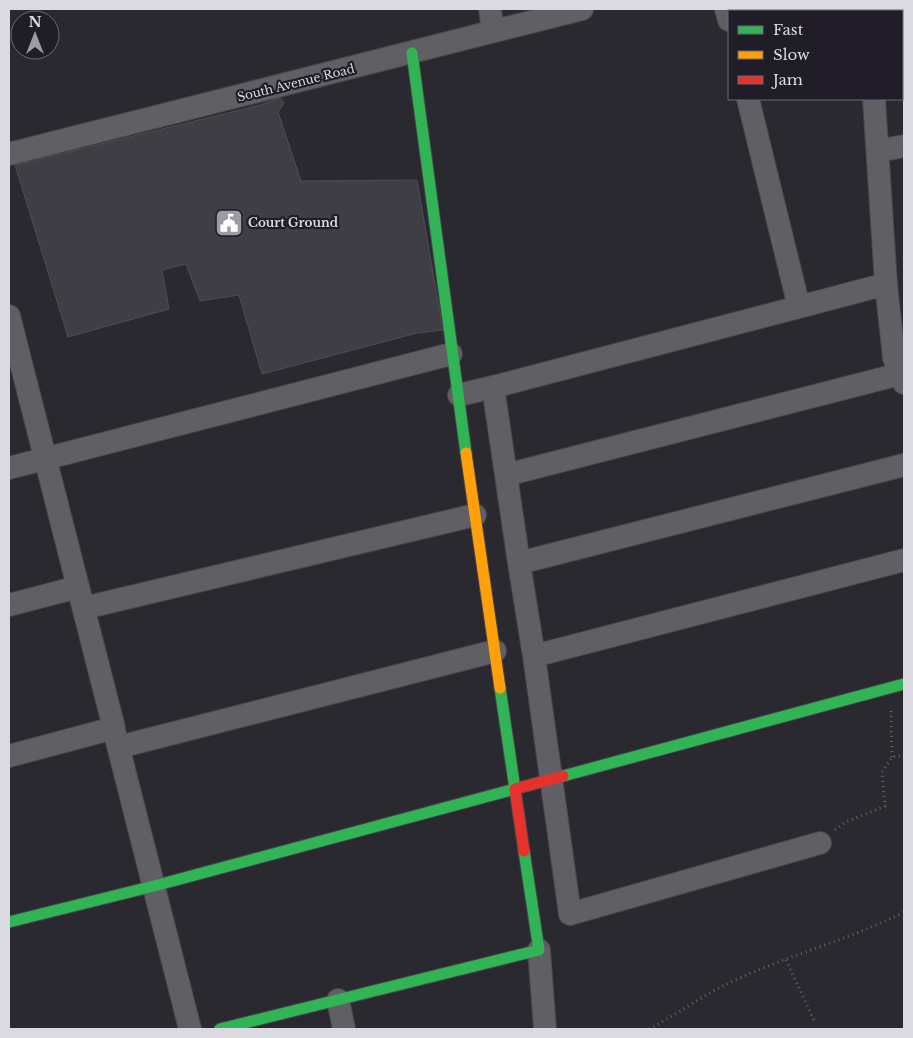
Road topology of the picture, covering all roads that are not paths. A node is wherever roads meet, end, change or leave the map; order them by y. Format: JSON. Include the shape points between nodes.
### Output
{"nodes":[{"id":1,"x":490,"y":9,"type":"edge"},
{"id":2,"x":582,"y":9,"type":"edge"},
{"id":3,"x":493,"y":31,"type":"junction"},
{"id":4,"x":412,"y":53,"type":"junction"},
{"id":5,"x":748,"y":100,"type":"edge"},
{"id":6,"x":874,"y":100,"type":"edge"},
{"id":7,"x":904,"y":146,"type":"edge"},
{"id":8,"x":878,"y":151,"type":"junction"},
{"id":9,"x":9,"y":154,"type":"edge"},
{"id":10,"x":886,"y":284,"type":"junction"},
{"id":11,"x":799,"y":307,"type":"junction"},
{"id":12,"x":897,"y":318,"type":"edge"},
{"id":13,"x":9,"y":320,"type":"edge"},
{"id":14,"x":451,"y":354,"type":"junction"},
{"id":15,"x":902,"y":379,"type":"edge"},
{"id":16,"x":493,"y":387,"type":"junction"},
{"id":17,"x":459,"y":394,"type":"junction"},
{"id":18,"x":46,"y":459,"type":"junction"},
{"id":19,"x":904,"y":465,"type":"edge"},
{"id":20,"x":9,"y":468,"type":"edge"},
{"id":21,"x":506,"y":475,"type":"junction"},
{"id":22,"x":475,"y":515,"type":"junction"},
{"id":23,"x":904,"y":560,"type":"edge"},
{"id":24,"x":519,"y":563,"type":"junction"},
{"id":25,"x":81,"y":598,"type":"junction"},
{"id":26,"x":9,"y":605,"type":"edge"},
{"id":27,"x":495,"y":651,"type":"junction"},
{"id":28,"x":534,"y":656,"type":"junction"},
{"id":29,"x":904,"y":684,"type":"edge"},
{"id":30,"x":116,"y":737,"type":"junction"},
{"id":31,"x":9,"y":756,"type":"edge"},
{"id":32,"x":551,"y":779,"type":"junction"},
{"id":33,"x":515,"y":789,"type":"junction"},
{"id":34,"x":820,"y":844,"type":"road end"},
{"id":35,"x":154,"y":886,"type":"junction"},
{"id":36,"x":9,"y":922,"type":"edge"},
{"id":37,"x":539,"y":950,"type":"junction"},
{"id":38,"x":338,"y":1000,"type":"junction"},
{"id":39,"x":190,"y":1029,"type":"edge"},
{"id":40,"x":220,"y":1029,"type":"edge"},
{"id":41,"x":344,"y":1029,"type":"edge"},
{"id":42,"x":545,"y":1029,"type":"edge"}],
"edges":[{"from":1,"to":3,"type":"street"},
{"from":2,"to":3,"type":"street","name":"South Avenue Road"},
{"from":3,"to":4,"type":"street","name":"South Avenue Road"},
{"from":4,"to":9,"type":"street","name":"South Avenue Road"},
{"from":4,"to":14,"type":"street"},
{"from":5,"to":11,"type":"street"},
{"from":6,"to":8,"type":"street"},
{"from":7,"to":8,"type":"street"},
{"from":8,"to":10,"type":"street"},
{"from":10,"to":11,"type":"street"},
{"from":10,"to":12,"type":"street"},
{"from":11,"to":16,"type":"street"},
{"from":12,"to":15,"type":"street","via":[[894,358]]},
{"from":13,"to":18,"type":"street"},
{"from":14,"to":17,"type":"street"},
{"from":14,"to":18,"type":"street"},
{"from":15,"to":21,"type":"street"},
{"from":16,"to":17,"type":"street"},
{"from":16,"to":21,"type":"street"},
{"from":17,"to":22,"type":"street"},
{"from":18,"to":20,"type":"street"},
{"from":18,"to":25,"type":"street"},
{"from":19,"to":24,"type":"street"},
{"from":21,"to":24,"type":"street"},
{"from":22,"to":25,"type":"street"},
{"from":22,"to":27,"type":"street"},
{"from":23,"to":28,"type":"street"},
{"from":24,"to":28,"type":"street"},
{"from":25,"to":26,"type":"street"},
{"from":25,"to":30,"type":"street"},
{"from":27,"to":30,"type":"street"},
{"from":27,"to":33,"type":"street"},
{"from":28,"to":32,"type":"street"},
{"from":29,"to":32,"type":"street"},
{"from":30,"to":31,"type":"street"},
{"from":30,"to":35,"type":"street"},
{"from":32,"to":33,"type":"street"},
{"from":32,"to":34,"type":"street","via":[[570,914]]},
{"from":33,"to":35,"type":"street"},
{"from":33,"to":37,"type":"street"},
{"from":35,"to":36,"type":"street"},
{"from":35,"to":39,"type":"street"},
{"from":37,"to":38,"type":"street"},
{"from":37,"to":42,"type":"street"},
{"from":38,"to":40,"type":"street"},
{"from":38,"to":41,"type":"street"}]}
